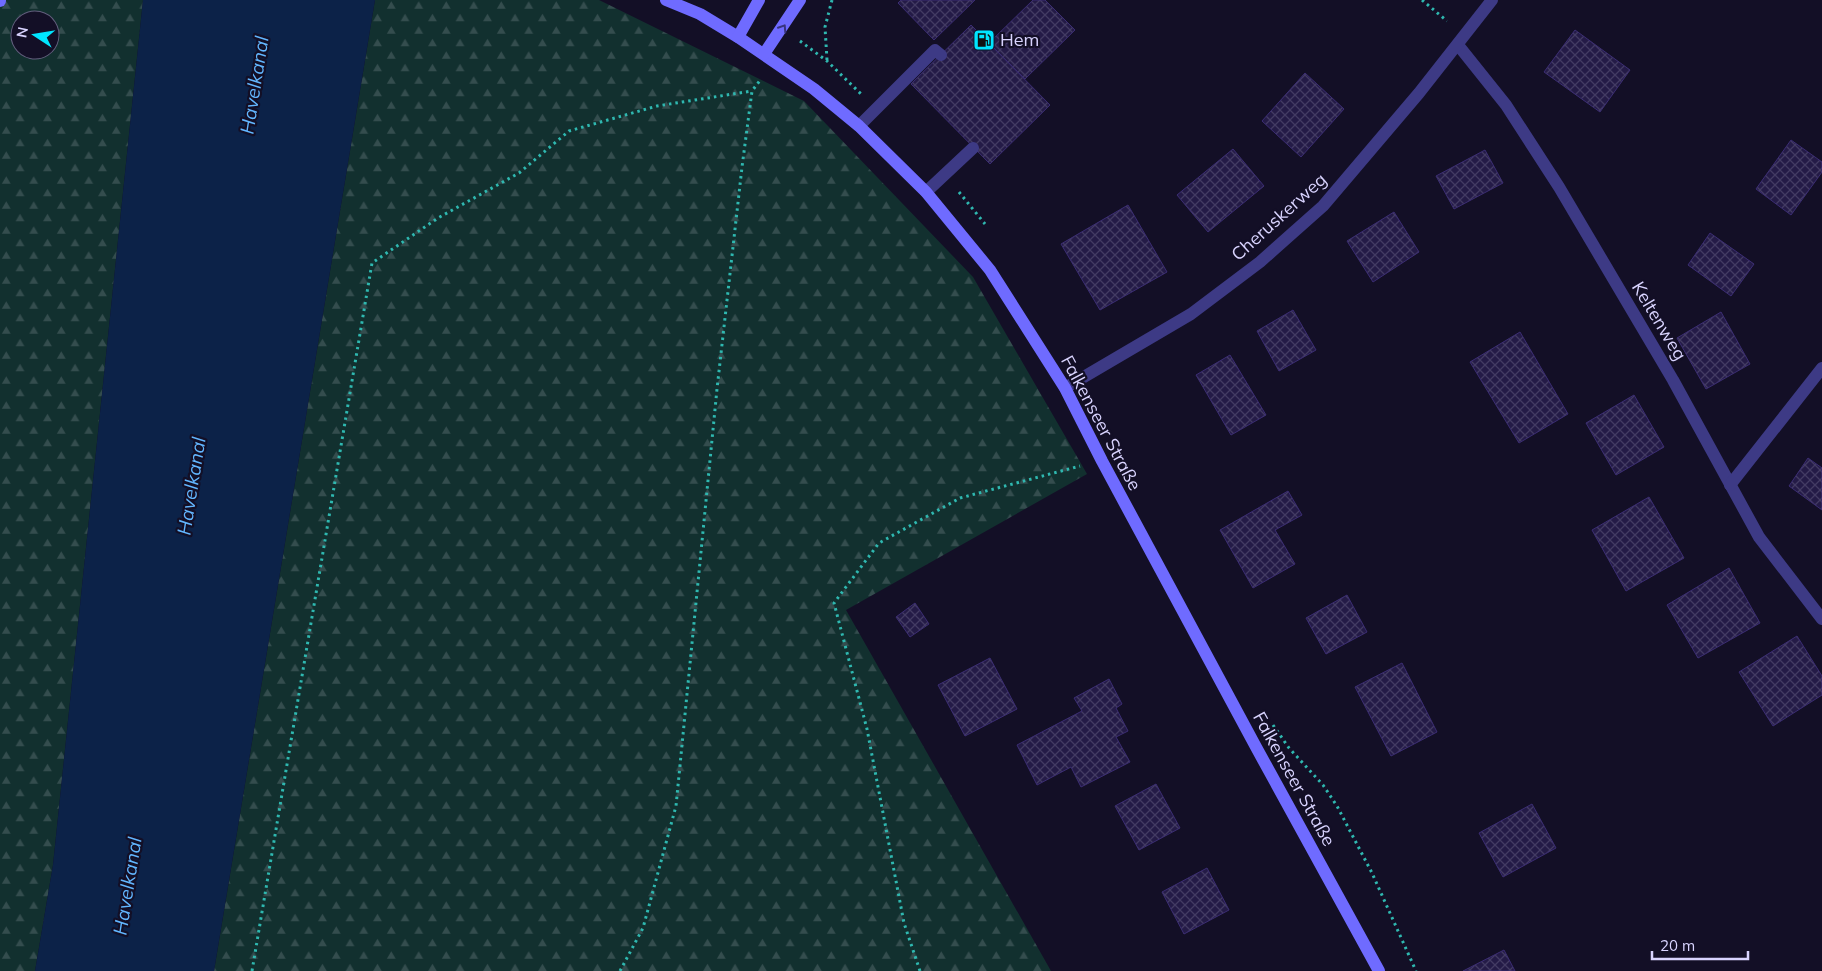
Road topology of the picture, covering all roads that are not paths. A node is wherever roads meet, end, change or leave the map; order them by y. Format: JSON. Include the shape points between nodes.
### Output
{"nodes":[{"id":1,"x":666,"y":0,"type":"edge"},
{"id":2,"x":759,"y":0,"type":"edge"},
{"id":3,"x":800,"y":0,"type":"edge"},
{"id":4,"x":1492,"y":0,"type":"edge"},
{"id":5,"x":738,"y":37,"type":"junction"},
{"id":6,"x":1462,"y":40,"type":"junction"},
{"id":7,"x":940,"y":55,"type":"dead end"},
{"id":8,"x":769,"y":58,"type":"junction"},
{"id":9,"x":859,"y":126,"type":"junction"},
{"id":10,"x":973,"y":148,"type":"dead end"},
{"id":11,"x":926,"y":192,"type":"junction"},
{"id":12,"x":1822,"y":368,"type":"edge"},
{"id":13,"x":1065,"y":388,"type":"junction"},
{"id":14,"x":1730,"y":485,"type":"junction"},
{"id":15,"x":1822,"y":619,"type":"edge"},
{"id":16,"x":1379,"y":971,"type":"edge"}],
"edges":[{"from":1,"to":5,"type":"main road","name":"Falkenseer Straße","via":[[700,14]]},
{"from":2,"to":5,"type":"main road"},
{"from":8,"to":3,"type":"main road","one_way":true},
{"from":4,"to":6,"type":"street","name":"Cheruskerweg"},
{"from":5,"to":8,"type":"main road","name":"Falkenseer Straße"},
{"from":6,"to":13,"type":"street","name":"Cheruskerweg","via":[[1323,206],[1260,262],[1191,314]]},
{"from":6,"to":14,"type":"street","name":"Keltenweg","via":[[1559,187],[1674,380]]},
{"from":7,"to":9,"type":"street","via":[[935,50]]},
{"from":8,"to":9,"type":"main road","name":"Falkenseer Straße"},
{"from":9,"to":11,"type":"main road","name":"Falkenseer Straße"},
{"from":10,"to":11,"type":"street"},
{"from":11,"to":13,"type":"main road","name":"Falkenseer Straße","via":[[990,270]]},
{"from":12,"to":14,"type":"street"},
{"from":13,"to":16,"type":"main road","name":"Falkenseer Straße"},
{"from":14,"to":15,"type":"street","name":"Keltenweg","via":[[1758,537]]}]}
